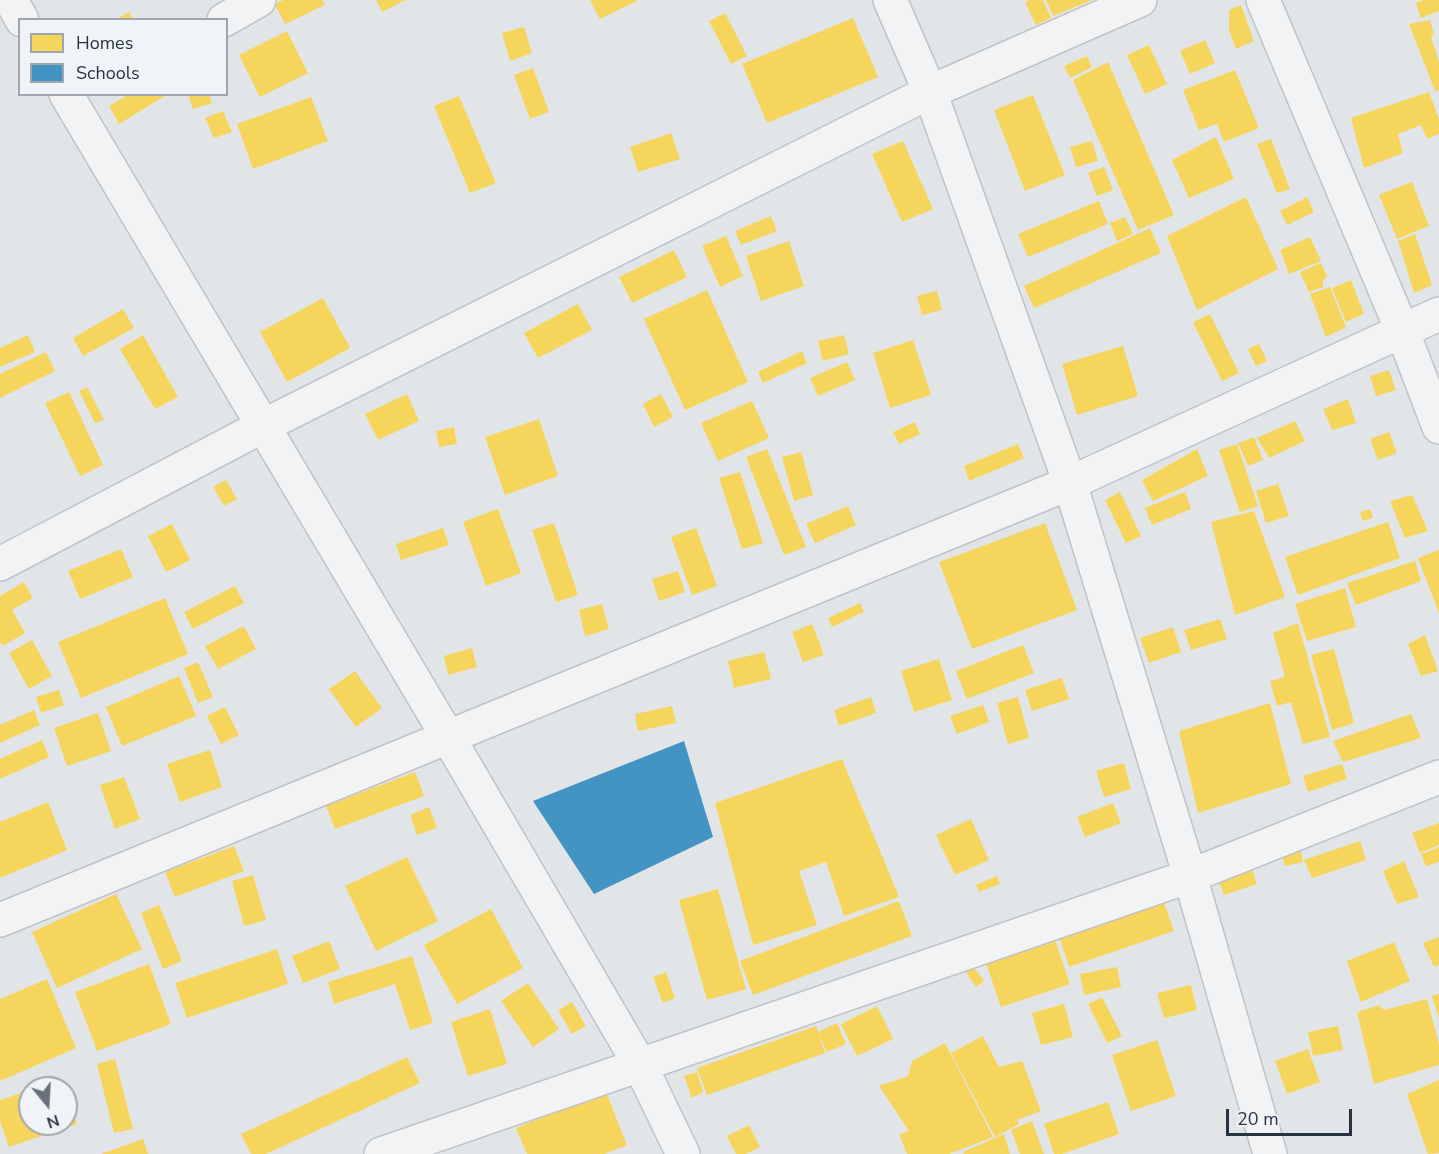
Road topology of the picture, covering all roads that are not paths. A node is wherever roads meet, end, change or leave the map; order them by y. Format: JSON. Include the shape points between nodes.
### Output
{"nodes":[{"id":1,"x":11,"y":0,"type":"edge"},
{"id":2,"x":260,"y":0,"type":"edge"},
{"id":3,"x":890,"y":0,"type":"edge"},
{"id":4,"x":1140,"y":0,"type":"edge"},
{"id":5,"x":1263,"y":0,"type":"edge"},
{"id":6,"x":0,"y":14,"type":"edge"},
{"id":7,"x":21,"y":18,"type":"edge"},
{"id":8,"x":228,"y":18,"type":"edge"},
{"id":9,"x":930,"y":92,"type":"junction"},
{"id":10,"x":76,"y":98,"type":"edge"},
{"id":11,"x":1439,"y":314,"type":"edge"},
{"id":12,"x":1402,"y":330,"type":"junction"},
{"id":13,"x":263,"y":426,"type":"junction"},
{"id":14,"x":1439,"y":427,"type":"edge"},
{"id":15,"x":1070,"y":483,"type":"junction"},
{"id":16,"x":0,"y":564,"type":"edge"},
{"id":17,"x":448,"y":737,"type":"junction"},
{"id":18,"x":1439,"y":777,"type":"edge"},
{"id":19,"x":1190,"y":876,"type":"junction"},
{"id":20,"x":0,"y":920,"type":"edge"},
{"id":21,"x":640,"y":1065,"type":"junction"},
{"id":22,"x":381,"y":1154,"type":"edge"},
{"id":23,"x":683,"y":1154,"type":"edge"},
{"id":24,"x":1270,"y":1154,"type":"edge"}],
"edges":[{"from":1,"to":6,"type":"street"},
{"from":1,"to":7,"type":"street"},
{"from":2,"to":8,"type":"street"},
{"from":3,"to":9,"type":"street"},
{"from":4,"to":9,"type":"street"},
{"from":5,"to":12,"type":"street"},
{"from":9,"to":13,"type":"street"},
{"from":9,"to":15,"type":"street"},
{"from":10,"to":13,"type":"street"},
{"from":11,"to":12,"type":"street"},
{"from":12,"to":14,"type":"street"},
{"from":12,"to":15,"type":"street"},
{"from":13,"to":16,"type":"street"},
{"from":13,"to":17,"type":"street"},
{"from":15,"to":17,"type":"street"},
{"from":15,"to":19,"type":"street"},
{"from":17,"to":20,"type":"street"},
{"from":17,"to":21,"type":"street"},
{"from":18,"to":19,"type":"street"},
{"from":19,"to":21,"type":"street"},
{"from":19,"to":24,"type":"street"},
{"from":21,"to":22,"type":"street"},
{"from":21,"to":23,"type":"street"}]}
